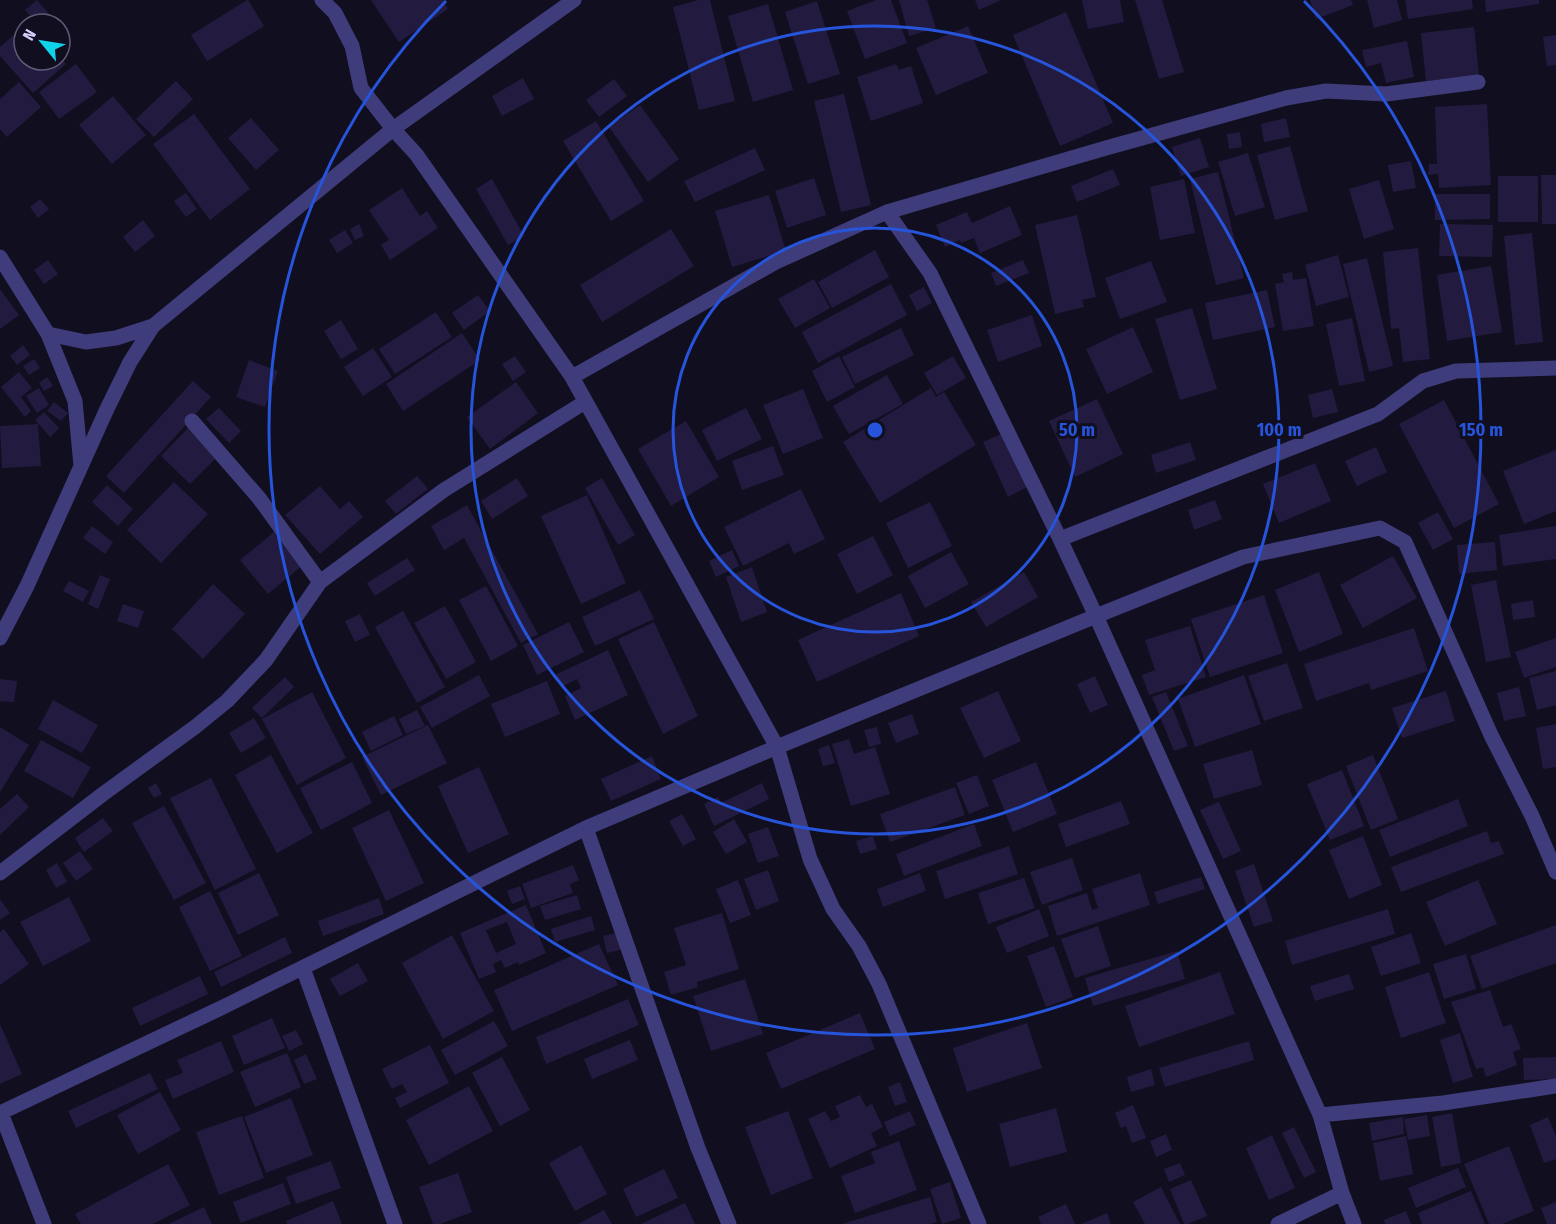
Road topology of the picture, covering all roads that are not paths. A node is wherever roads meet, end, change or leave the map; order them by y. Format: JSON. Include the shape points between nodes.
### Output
{"nodes":[{"id":1,"x":322,"y":0,"type":"edge"},
{"id":2,"x":574,"y":0,"type":"edge"},
{"id":3,"x":1478,"y":82,"type":"dead end"},
{"id":4,"x":393,"y":129,"type":"junction"},
{"id":5,"x":887,"y":212,"type":"junction"},
{"id":6,"x":0,"y":257,"type":"edge"},
{"id":7,"x":153,"y":326,"type":"junction"},
{"id":8,"x":48,"y":334,"type":"junction"},
{"id":9,"x":1556,"y":368,"type":"edge"},
{"id":10,"x":572,"y":377,"type":"junction"},
{"id":11,"x":585,"y":402,"type":"junction"},
{"id":12,"x":192,"y":421,"type":"dead end"},
{"id":13,"x":81,"y":467,"type":"junction"},
{"id":14,"x":1060,"y":539,"type":"junction"},
{"id":15,"x":320,"y":582,"type":"junction"},
{"id":16,"x":1096,"y":616,"type":"junction"},
{"id":17,"x":0,"y":638,"type":"edge"},
{"id":18,"x":777,"y":747,"type":"junction"},
{"id":19,"x":586,"y":828,"type":"junction"},
{"id":20,"x":1556,"y":872,"type":"edge"},
{"id":21,"x":0,"y":873,"type":"edge"},
{"id":22,"x":303,"y":968,"type":"junction"},
{"id":23,"x":1556,"y":1086,"type":"edge"},
{"id":24,"x":0,"y":1113,"type":"edge"},
{"id":25,"x":1320,"y":1115,"type":"junction"},
{"id":26,"x":1342,"y":1192,"type":"junction"},
{"id":27,"x":44,"y":1224,"type":"edge"},
{"id":28,"x":395,"y":1224,"type":"edge"},
{"id":29,"x":729,"y":1224,"type":"edge"},
{"id":30,"x":979,"y":1224,"type":"edge"},
{"id":31,"x":1278,"y":1224,"type":"edge"},
{"id":32,"x":1354,"y":1224,"type":"edge"}],
"edges":[{"from":1,"to":4,"type":"street","via":[[335,13],[352,46],[361,88]]},
{"from":2,"to":4,"type":"street"},
{"from":3,"to":5,"type":"street","via":[[1386,94],[1326,91],[1286,98]]},
{"from":4,"to":7,"type":"street"},
{"from":4,"to":10,"type":"street","via":[[416,154]]},
{"from":5,"to":10,"type":"street","via":[[776,262]]},
{"from":5,"to":14,"type":"street","via":[[930,273]]},
{"from":6,"to":8,"type":"street"},
{"from":7,"to":8,"type":"street","via":[[116,338],[86,342]]},
{"from":7,"to":13,"type":"street","via":[[130,362]]},
{"from":8,"to":13,"type":"street","via":[[75,401]]},
{"from":9,"to":14,"type":"street","via":[[1456,371],[1423,381],[1378,414]]},
{"from":10,"to":11,"type":"street"},
{"from":11,"to":15,"type":"street","via":[[444,490]]},
{"from":11,"to":18,"type":"street"},
{"from":12,"to":15,"type":"street","via":[[259,498]]},
{"from":13,"to":17,"type":"street"},
{"from":14,"to":16,"type":"street"},
{"from":15,"to":21,"type":"street","via":[[266,660],[227,701]]},
{"from":16,"to":18,"type":"street"},
{"from":16,"to":20,"type":"street","via":[[1243,557],[1380,528],[1389,533],[1405,542]]},
{"from":16,"to":25,"type":"street"},
{"from":18,"to":19,"type":"street"},
{"from":18,"to":30,"type":"street","via":[[810,859],[833,909],[879,984]]},
{"from":19,"to":22,"type":"street"},
{"from":19,"to":29,"type":"street","via":[[698,1148]]},
{"from":22,"to":24,"type":"street"},
{"from":22,"to":28,"type":"street"},
{"from":23,"to":25,"type":"street","via":[[1443,1103]]},
{"from":24,"to":27,"type":"street"},
{"from":25,"to":26,"type":"street"},
{"from":26,"to":31,"type":"street"},
{"from":26,"to":32,"type":"street"}]}
